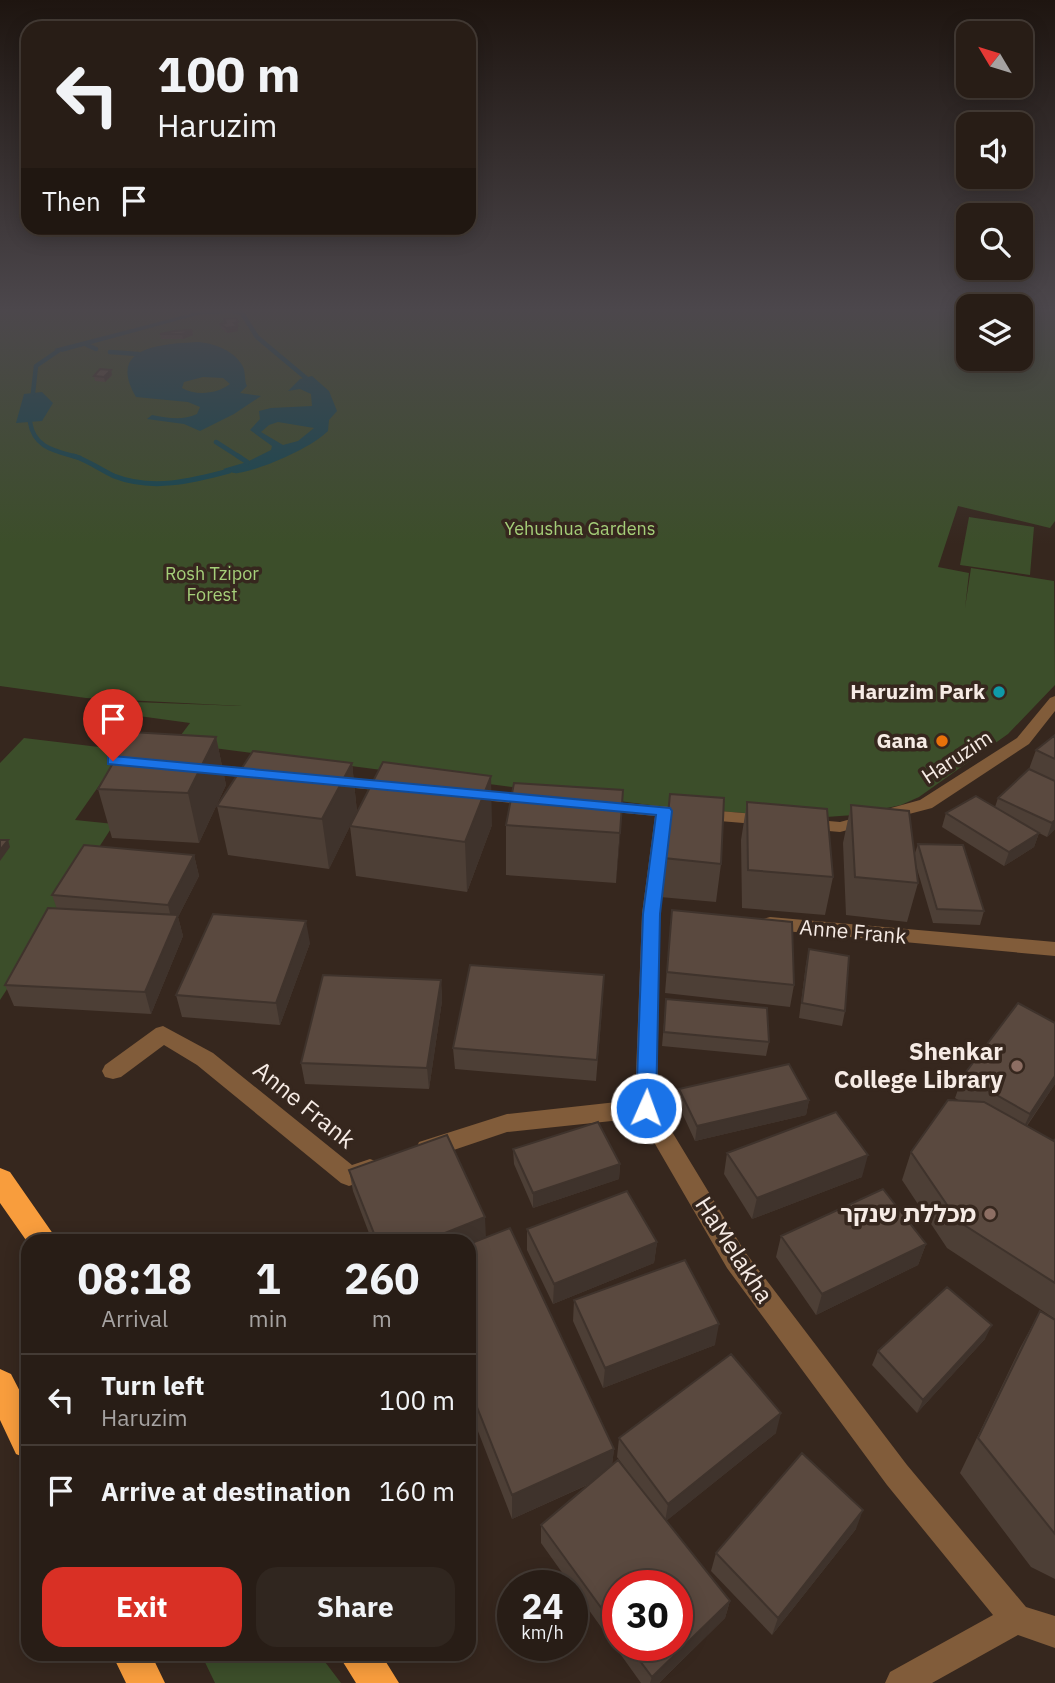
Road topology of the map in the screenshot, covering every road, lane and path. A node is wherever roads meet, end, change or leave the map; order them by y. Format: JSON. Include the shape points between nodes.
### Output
{"nodes":[{"id":1,"x":1055,"y":701,"type":"edge"},
{"id":2,"x":1023,"y":741,"type":"junction"},
{"id":3,"x":1044,"y":747,"type":"edge"},
{"id":4,"x":179,"y":767,"type":"edge"},
{"id":5,"x":276,"y":776,"type":"edge"},
{"id":6,"x":317,"y":780,"type":"edge"},
{"id":7,"x":414,"y":789,"type":"edge"},
{"id":8,"x":453,"y":792,"type":"edge"},
{"id":9,"x":545,"y":801,"type":"edge"},
{"id":10,"x":584,"y":804,"type":"edge"},
{"id":11,"x":664,"y":811,"type":"junction"},
{"id":12,"x":749,"y":923,"type":"edge"},
{"id":13,"x":1055,"y":949,"type":"edge"},
{"id":14,"x":113,"y":1071,"type":"dead end"},
{"id":15,"x":646,"y":1108,"type":"junction"},
{"id":16,"x":410,"y":1155,"type":"edge"},
{"id":17,"x":386,"y":1163,"type":"edge"},
{"id":18,"x":0,"y":1180,"type":"edge"},
{"id":19,"x":38,"y":1234,"type":"edge"},
{"id":20,"x":0,"y":1385,"type":"edge"},
{"id":21,"x":21,"y":1428,"type":"edge"},
{"id":22,"x":1016,"y":1619,"type":"junction"},
{"id":23,"x":1055,"y":1632,"type":"edge"},
{"id":24,"x":135,"y":1661,"type":"edge"},
{"id":25,"x":363,"y":1661,"type":"edge"},
{"id":26,"x":146,"y":1683,"type":"edge"},
{"id":27,"x":380,"y":1683,"type":"edge"},
{"id":28,"x":901,"y":1683,"type":"edge"}],
"edges":[{"from":1,"to":2,"type":"street","name":"Haruzim"},
{"from":2,"to":3,"type":"street"},
{"from":2,"to":11,"type":"street","name":"Haruzim","via":[[926,804],[840,827]]},
{"from":4,"to":5,"type":"street"},
{"from":6,"to":7,"type":"street"},
{"from":8,"to":9,"type":"street"},
{"from":10,"to":11,"type":"street","name":"Haruzim"},
{"from":11,"to":15,"type":"street"},
{"from":12,"to":13,"type":"street","name":"Anne Frank"},
{"from":14,"to":17,"type":"street","name":"Anne Frank","via":[[163,1034],[205,1059],[349,1176]]},
{"from":15,"to":16,"type":"street","via":[[507,1123]]},
{"from":15,"to":22,"type":"street","name":"HaMelakha","via":[[736,1260],[897,1475]]},
{"from":18,"to":19,"type":"highway"},
{"from":20,"to":21,"type":"highway"},
{"from":22,"to":23,"type":"street"},
{"from":22,"to":28,"type":"street"},
{"from":24,"to":26,"type":"highway"},
{"from":25,"to":27,"type":"highway"}]}
